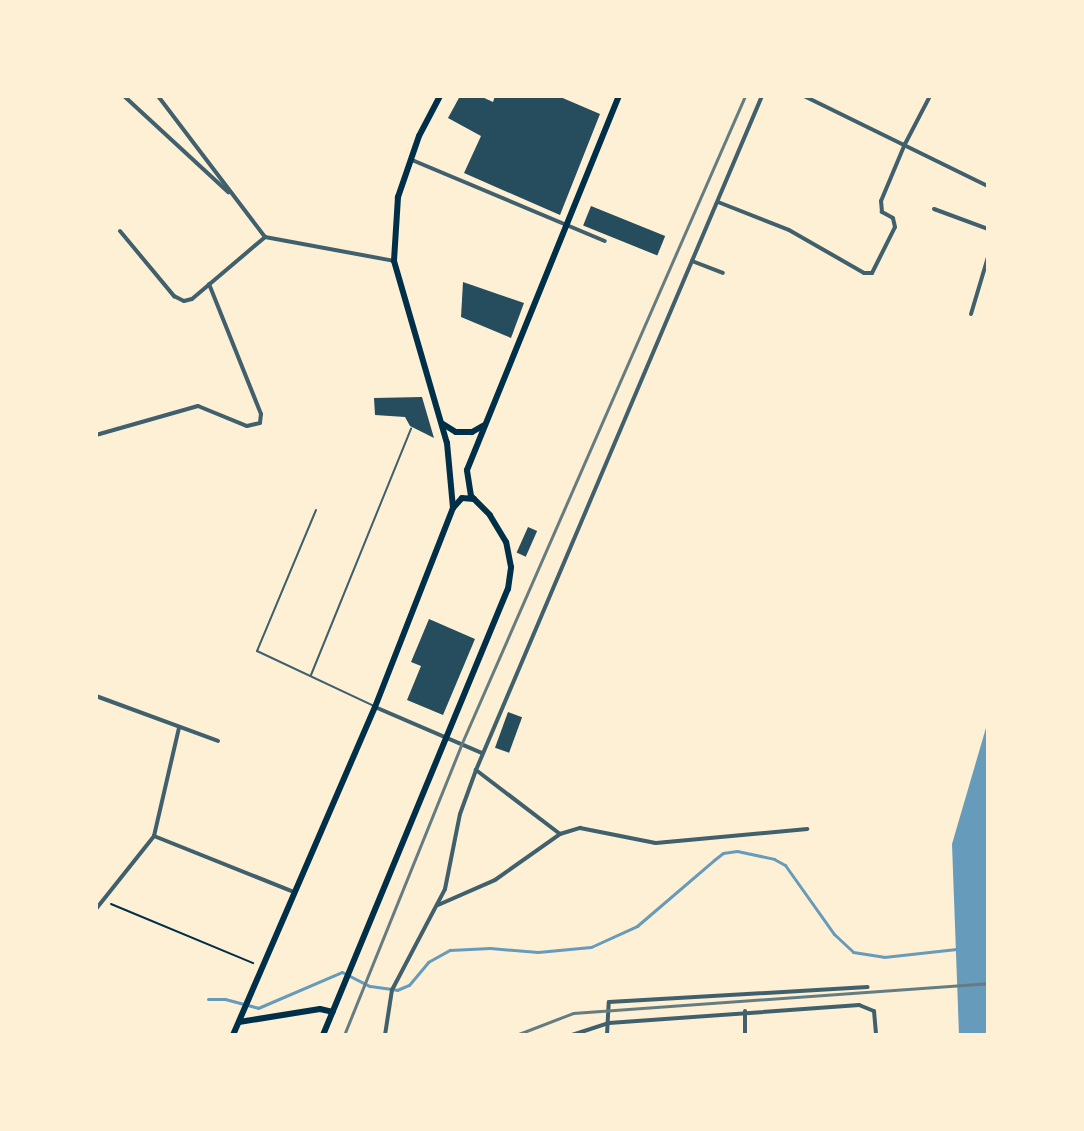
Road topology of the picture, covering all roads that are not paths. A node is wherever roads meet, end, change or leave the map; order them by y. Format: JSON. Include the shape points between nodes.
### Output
{"nodes":[{"id":1,"x":124,"y":96,"type":"edge"},
{"id":2,"x":158,"y":96,"type":"edge"},
{"id":3,"x":440,"y":96,"type":"edge"},
{"id":4,"x":619,"y":96,"type":"edge"},
{"id":5,"x":762,"y":96,"type":"edge"},
{"id":6,"x":804,"y":96,"type":"edge"},
{"id":7,"x":930,"y":96,"type":"edge"},
{"id":8,"x":905,"y":144,"type":"junction"},
{"id":9,"x":410,"y":160,"type":"junction"},
{"id":10,"x":988,"y":186,"type":"edge"},
{"id":11,"x":234,"y":197,"type":"junction"},
{"id":12,"x":718,"y":202,"type":"junction"},
{"id":13,"x":934,"y":209,"type":"dead end"},
{"id":14,"x":567,"y":226,"type":"junction"},
{"id":15,"x":988,"y":229,"type":"edge"},
{"id":16,"x":120,"y":231,"type":"dead end"},
{"id":17,"x":265,"y":237,"type":"junction"},
{"id":18,"x":605,"y":241,"type":"dead end"},
{"id":19,"x":988,"y":257,"type":"edge"},
{"id":20,"x":394,"y":261,"type":"junction"},
{"id":21,"x":692,"y":261,"type":"junction"},
{"id":22,"x":723,"y":273,"type":"dead end"},
{"id":23,"x":209,"y":284,"type":"junction"},
{"id":24,"x":971,"y":314,"type":"dead end"},
{"id":25,"x":440,"y":418,"type":"junction"},
{"id":26,"x":487,"y":422,"type":"junction"},
{"id":27,"x":411,"y":429,"type":"dead end"},
{"id":28,"x":96,"y":435,"type":"edge"},
{"id":29,"x":474,"y":499,"type":"junction"},
{"id":30,"x":453,"y":508,"type":"junction"},
{"id":31,"x":316,"y":510,"type":"dead end"},
{"id":32,"x":310,"y":676,"type":"junction"},
{"id":33,"x":96,"y":696,"type":"edge"},
{"id":34,"x":375,"y":707,"type":"junction"},
{"id":35,"x":179,"y":728,"type":"junction"},
{"id":36,"x":445,"y":737,"type":"junction"},
{"id":37,"x":218,"y":741,"type":"dead end"},
{"id":38,"x":482,"y":753,"type":"junction"},
{"id":39,"x":476,"y":770,"type":"junction"},
{"id":40,"x":807,"y":829,"type":"dead end"},
{"id":41,"x":560,"y":834,"type":"junction"},
{"id":42,"x":154,"y":836,"type":"junction"},
{"id":43,"x":294,"y":892,"type":"junction"},
{"id":44,"x":438,"y":905,"type":"junction"},
{"id":45,"x":96,"y":909,"type":"edge"},
{"id":46,"x":868,"y":987,"type":"dead end"},
{"id":47,"x":745,"y":1011,"type":"junction"},
{"id":48,"x":333,"y":1012,"type":"junction"},
{"id":49,"x":239,"y":1022,"type":"junction"},
{"id":50,"x":609,"y":1023,"type":"junction"},
{"id":51,"x":233,"y":1035,"type":"edge"},
{"id":52,"x":323,"y":1035,"type":"edge"},
{"id":53,"x":385,"y":1035,"type":"edge"},
{"id":54,"x":572,"y":1035,"type":"edge"},
{"id":55,"x":607,"y":1035,"type":"edge"},
{"id":56,"x":745,"y":1035,"type":"edge"},
{"id":57,"x":876,"y":1035,"type":"edge"}],
"edges":[{"from":1,"to":11,"type":"street"},
{"from":2,"to":11,"type":"street"},
{"from":3,"to":9,"type":"main road"},
{"from":4,"to":14,"type":"main road"},
{"from":5,"to":12,"type":"street"},
{"from":6,"to":8,"type":"street"},
{"from":7,"to":8,"type":"street"},
{"from":8,"to":10,"type":"street"},
{"from":8,"to":12,"type":"street","via":[[880,206],[895,227],[875,271],[864,273],[789,230]]},
{"from":9,"to":14,"type":"street"},
{"from":9,"to":20,"type":"main road","via":[[398,197]]},
{"from":11,"to":17,"type":"street"},
{"from":12,"to":21,"type":"street"},
{"from":13,"to":15,"type":"street"},
{"from":14,"to":18,"type":"street"},
{"from":14,"to":26,"type":"main road"},
{"from":16,"to":23,"type":"street","via":[[179,300],[192,299]]},
{"from":17,"to":20,"type":"street"},
{"from":17,"to":23,"type":"street"},
{"from":19,"to":24,"type":"street"},
{"from":20,"to":25,"type":"main road"},
{"from":21,"to":22,"type":"street"},
{"from":21,"to":38,"type":"street"},
{"from":23,"to":28,"type":"street","via":[[261,414],[260,423],[247,426],[198,406]]},
{"from":25,"to":26,"type":"main road","via":[[456,432],[474,432]]},
{"from":25,"to":30,"type":"main road"},
{"from":26,"to":29,"type":"main road","via":[[466,475]]},
{"from":27,"to":32,"type":"lane"},
{"from":29,"to":30,"type":"main road","via":[[462,498]]},
{"from":29,"to":36,"type":"main road","via":[[503,535],[511,574]]},
{"from":30,"to":34,"type":"main road"},
{"from":31,"to":32,"type":"lane","via":[[257,651]]},
{"from":32,"to":34,"type":"lane"},
{"from":33,"to":35,"type":"street"},
{"from":34,"to":36,"type":"street"},
{"from":34,"to":43,"type":"main road"},
{"from":35,"to":37,"type":"street"},
{"from":35,"to":42,"type":"street"},
{"from":36,"to":38,"type":"street"},
{"from":36,"to":48,"type":"main road"},
{"from":38,"to":39,"type":"street"},
{"from":39,"to":41,"type":"street"},
{"from":39,"to":44,"type":"street"},
{"from":40,"to":41,"type":"street","via":[[681,842],[635,840],[590,828]]},
{"from":41,"to":44,"type":"street","via":[[495,880]]},
{"from":42,"to":43,"type":"street"},
{"from":42,"to":45,"type":"street"},
{"from":43,"to":49,"type":"main road"},
{"from":44,"to":53,"type":"street","via":[[392,990]]},
{"from":46,"to":50,"type":"street","via":[[609,1002]]},
{"from":47,"to":50,"type":"street"},
{"from":47,"to":56,"type":"street"},
{"from":47,"to":57,"type":"street","via":[[867,1006],[876,1015]]},
{"from":48,"to":49,"type":"main road","via":[[320,1009]]},
{"from":48,"to":52,"type":"main road"},
{"from":49,"to":51,"type":"main road"},
{"from":50,"to":54,"type":"street"},
{"from":50,"to":55,"type":"street"}]}
